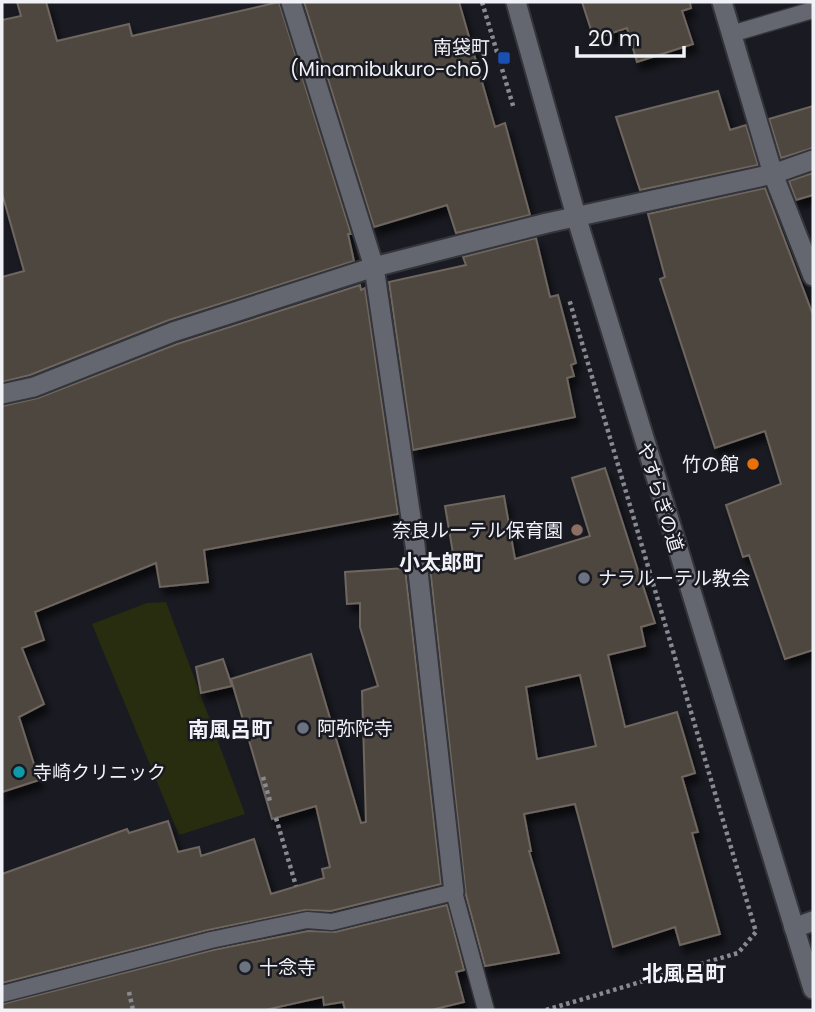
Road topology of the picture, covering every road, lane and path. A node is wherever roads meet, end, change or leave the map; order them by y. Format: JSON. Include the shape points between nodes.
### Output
{"nodes":[{"id":1,"x":291,"y":2,"type":"edge"},
{"id":2,"x":482,"y":2,"type":"edge"},
{"id":3,"x":516,"y":2,"type":"edge"},
{"id":4,"x":722,"y":2,"type":"edge"},
{"id":5,"x":813,"y":10,"type":"edge"},
{"id":6,"x":731,"y":34,"type":"junction"},
{"id":7,"x":516,"y":116,"type":"dead end"},
{"id":8,"x":813,"y":160,"type":"edge"},
{"id":9,"x":773,"y":174,"type":"junction"},
{"id":10,"x":576,"y":216,"type":"junction"},
{"id":11,"x":374,"y":267,"type":"junction"},
{"id":12,"x":813,"y":276,"type":"edge"},
{"id":13,"x":565,"y":287,"type":"dead end"},
{"id":14,"x":2,"y":394,"type":"edge"},
{"id":15,"x":263,"y":777,"type":"dead end"},
{"id":16,"x":270,"y":801,"type":"dead end"},
{"id":17,"x":276,"y":818,"type":"dead end"},
{"id":18,"x":296,"y":886,"type":"dead end"},
{"id":19,"x":454,"y":892,"type":"junction"},
{"id":20,"x":813,"y":921,"type":"edge"},
{"id":21,"x":794,"y":928,"type":"junction"},
{"id":22,"x":813,"y":989,"type":"edge"},
{"id":23,"x":129,"y":992,"type":"dead end"},
{"id":24,"x":2,"y":993,"type":"edge"},
{"id":25,"x":133,"y":1010,"type":"edge"},
{"id":26,"x":486,"y":1010,"type":"edge"},
{"id":27,"x":546,"y":1010,"type":"edge"}],
"edges":[{"from":1,"to":11,"type":"street"},
{"from":2,"to":7,"type":"path"},
{"from":3,"to":10,"type":"street","name":"やすらぎの道"},
{"from":4,"to":6,"type":"street"},
{"from":5,"to":6,"type":"lane"},
{"from":6,"to":9,"type":"street"},
{"from":8,"to":9,"type":"street"},
{"from":9,"to":10,"type":"street"},
{"from":9,"to":12,"type":"street"},
{"from":10,"to":11,"type":"street"},
{"from":10,"to":21,"type":"street","name":"やすらぎの道"},
{"from":11,"to":14,"type":"street","via":[[173,332],[34,387]]},
{"from":11,"to":19,"type":"street","via":[[415,545]]},
{"from":13,"to":27,"type":"path","via":[[756,932],[738,953]]},
{"from":15,"to":16,"type":"path"},
{"from":17,"to":18,"type":"path"},
{"from":19,"to":24,"type":"lane","via":[[332,922],[307,920],[211,940]]},
{"from":19,"to":26,"type":"lane"},
{"from":20,"to":21,"type":"street"},
{"from":21,"to":22,"type":"street","name":"やすらぎの道"},
{"from":23,"to":25,"type":"path"}]}
